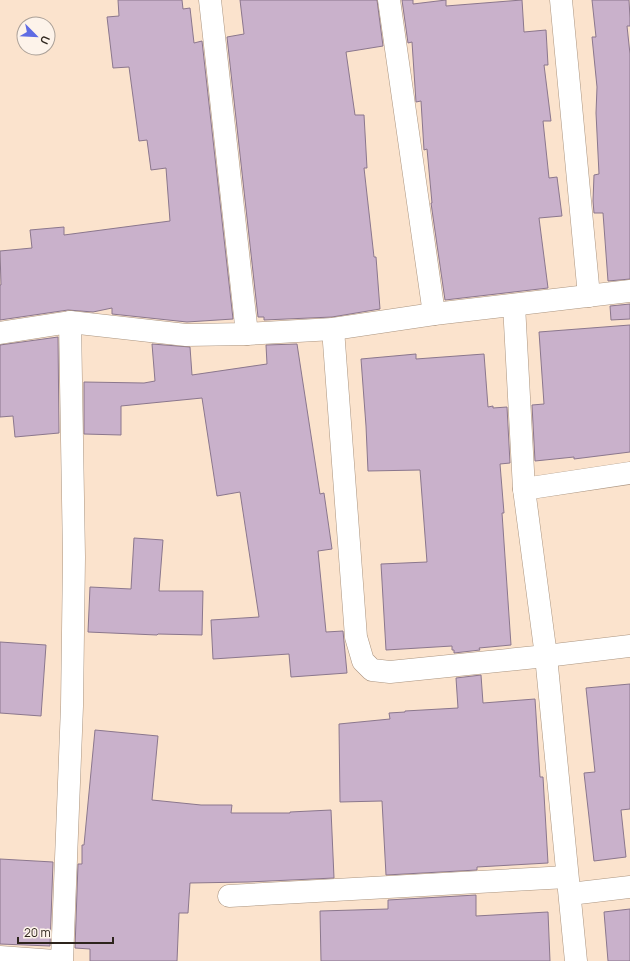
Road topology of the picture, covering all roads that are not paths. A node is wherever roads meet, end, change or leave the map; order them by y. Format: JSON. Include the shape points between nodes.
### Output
{"nodes":[{"id":1,"x":210,"y":0,"type":"edge"},
{"id":2,"x":389,"y":0,"type":"edge"},
{"id":3,"x":561,"y":0,"type":"edge"},
{"id":4,"x":630,"y":291,"type":"edge"},
{"id":5,"x":588,"y":296,"type":"junction"},
{"id":6,"x":514,"y":305,"type":"junction"},
{"id":7,"x":434,"y":314,"type":"junction"},
{"id":8,"x":70,"y":322,"type":"junction"},
{"id":9,"x":333,"y":329,"type":"junction"},
{"id":10,"x":0,"y":333,"type":"edge"},
{"id":11,"x":247,"y":334,"type":"junction"},
{"id":12,"x":630,"y":473,"type":"edge"},
{"id":13,"x":524,"y":489,"type":"junction"},
{"id":14,"x":630,"y":646,"type":"edge"},
{"id":15,"x":546,"y":656,"type":"junction"},
{"id":16,"x":568,"y":885,"type":"junction"},
{"id":17,"x":630,"y":887,"type":"edge"},
{"id":18,"x":229,"y":896,"type":"dead end"},
{"id":19,"x":0,"y":957,"type":"edge"},
{"id":20,"x":54,"y":961,"type":"edge"},
{"id":21,"x":62,"y":961,"type":"edge"},
{"id":22,"x":576,"y":961,"type":"edge"}],
"edges":[{"from":1,"to":11,"type":"street"},
{"from":2,"to":7,"type":"street"},
{"from":3,"to":5,"type":"street"},
{"from":4,"to":5,"type":"street"},
{"from":5,"to":6,"type":"street"},
{"from":6,"to":7,"type":"street"},
{"from":6,"to":13,"type":"street"},
{"from":7,"to":9,"type":"street"},
{"from":8,"to":10,"type":"street"},
{"from":8,"to":11,"type":"street","via":[[186,335]]},
{"from":8,"to":21,"type":"street","via":[[74,557],[72,706]]},
{"from":9,"to":11,"type":"street"},
{"from":9,"to":15,"type":"street","via":[[356,637],[362,661],[372,670],[390,672]]},
{"from":12,"to":13,"type":"street"},
{"from":13,"to":15,"type":"street"},
{"from":14,"to":15,"type":"street"},
{"from":15,"to":16,"type":"street"},
{"from":16,"to":17,"type":"street"},
{"from":16,"to":18,"type":"street"},
{"from":16,"to":22,"type":"street"},
{"from":19,"to":20,"type":"street"}]}
